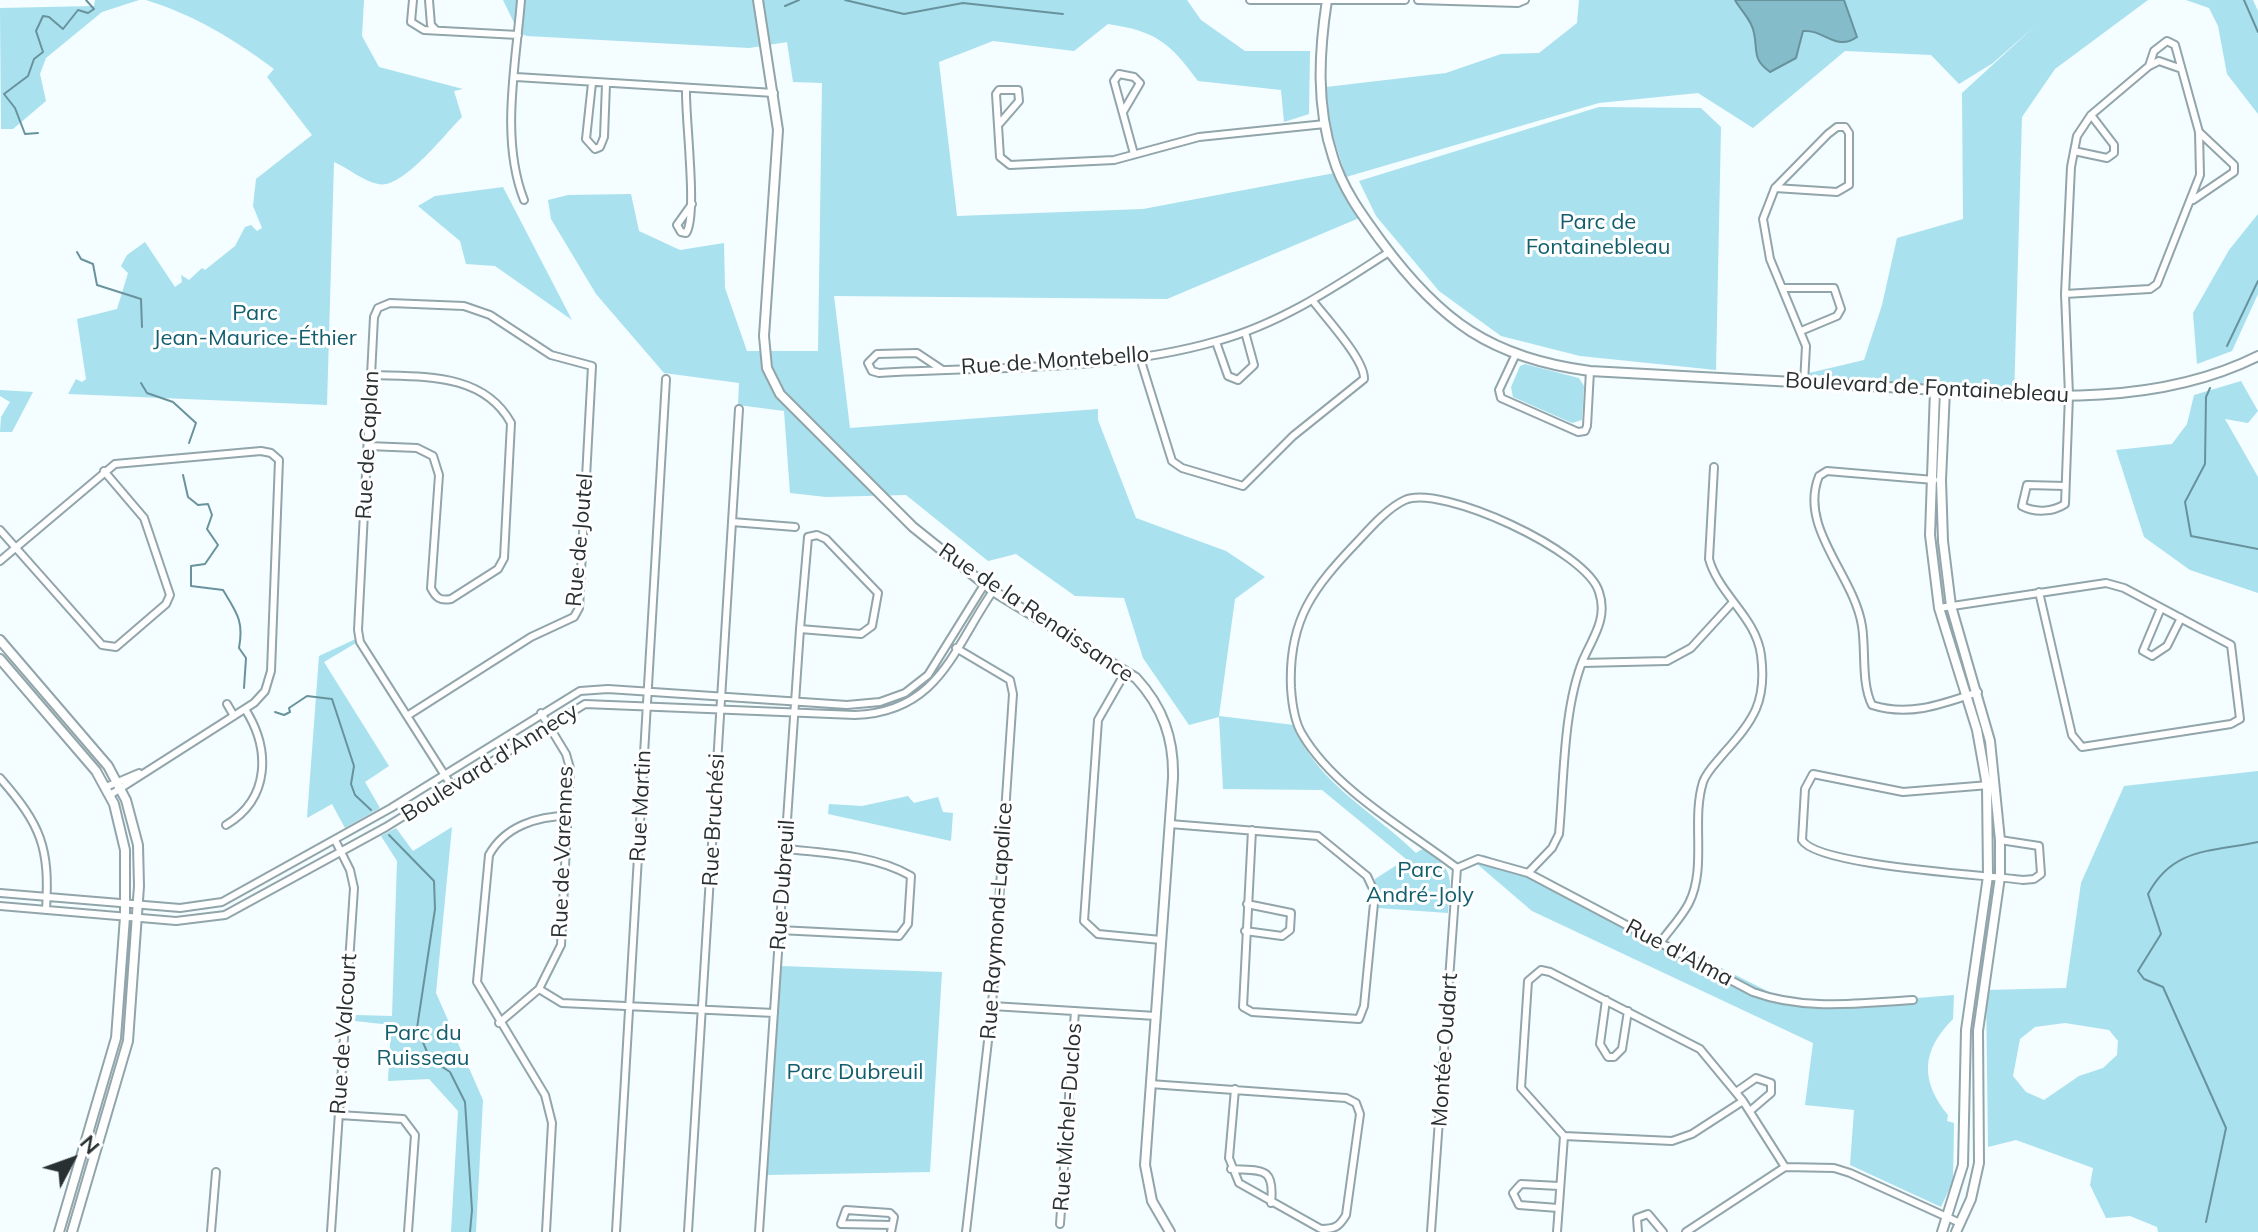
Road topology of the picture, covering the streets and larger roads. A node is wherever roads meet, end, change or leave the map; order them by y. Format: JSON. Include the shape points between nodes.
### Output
{"nodes":[{"id":1,"x":413,"y":0,"type":"edge"},
{"id":2,"x":429,"y":0,"type":"edge"},
{"id":3,"x":521,"y":0,"type":"edge"},
{"id":4,"x":758,"y":0,"type":"edge"},
{"id":5,"x":1250,"y":0,"type":"edge"},
{"id":6,"x":1327,"y":0,"type":"edge"},
{"id":7,"x":1405,"y":0,"type":"edge"},
{"id":8,"x":1418,"y":0,"type":"edge"},
{"id":9,"x":1525,"y":0,"type":"edge"},
{"id":10,"x":436,"y":30,"type":"junction"},
{"id":11,"x":518,"y":35,"type":"junction"},
{"id":12,"x":2149,"y":66,"type":"junction"},
{"id":13,"x":2179,"y":68,"type":"junction"},
{"id":14,"x":516,"y":77,"type":"junction"},
{"id":15,"x":592,"y":83,"type":"junction"},
{"id":16,"x":606,"y":84,"type":"junction"},
{"id":17,"x":686,"y":89,"type":"junction"},
{"id":18,"x":774,"y":93,"type":"junction"},
{"id":19,"x":1123,"y":112,"type":"junction"},
{"id":20,"x":2091,"y":115,"type":"junction"},
{"id":21,"x":1000,"y":123,"type":"junction"},
{"id":22,"x":1325,"y":124,"type":"junction"},
{"id":23,"x":2199,"y":132,"type":"junction"},
{"id":24,"x":2074,"y":151,"type":"junction"},
{"id":25,"x":1134,"y":154,"type":"junction"},
{"id":26,"x":1775,"y":188,"type":"junction"},
{"id":27,"x":524,"y":200,"type":"dead end"},
{"id":28,"x":2193,"y":200,"type":"junction"},
{"id":29,"x":692,"y":204,"type":"dead end"},
{"id":30,"x":1389,"y":252,"type":"junction"},
{"id":31,"x":1782,"y":288,"type":"junction"},
{"id":32,"x":2065,"y":294,"type":"junction"},
{"id":33,"x":1313,"y":301,"type":"junction"},
{"id":34,"x":1801,"y":331,"type":"junction"},
{"id":35,"x":1245,"y":332,"type":"junction"},
{"id":36,"x":1216,"y":342,"type":"junction"},
{"id":37,"x":1515,"y":356,"type":"junction"},
{"id":38,"x":2258,"y":356,"type":"edge"},
{"id":39,"x":1140,"y":358,"type":"junction"},
{"id":40,"x":592,"y":366,"type":"joint"},
{"id":41,"x":941,"y":369,"type":"junction"},
{"id":42,"x":1590,"y":371,"type":"junction"},
{"id":43,"x":372,"y":375,"type":"junction"},
{"id":44,"x":666,"y":379,"type":"dead end"},
{"id":45,"x":1804,"y":383,"type":"junction"},
{"id":46,"x":1935,"y":390,"type":"junction"},
{"id":47,"x":1945,"y":390,"type":"junction"},
{"id":48,"x":2069,"y":395,"type":"junction"},
{"id":49,"x":739,"y":409,"type":"dead end"},
{"id":50,"x":368,"y":446,"type":"junction"},
{"id":51,"x":1714,"y":467,"type":"dead end"},
{"id":52,"x":104,"y":471,"type":"junction"},
{"id":53,"x":1929,"y":479,"type":"junction"},
{"id":54,"x":1941,"y":480,"type":"junction"},
{"id":55,"x":2065,"y":486,"type":"junction"},
{"id":56,"x":732,"y":522,"type":"junction"},
{"id":57,"x":795,"y":527,"type":"dead end"},
{"id":58,"x":0,"y":530,"type":"edge"},
{"id":59,"x":15,"y":547,"type":"junction"},
{"id":60,"x":0,"y":561,"type":"edge"},
{"id":61,"x":984,"y":585,"type":"junction"},
{"id":62,"x":993,"y":591,"type":"junction"},
{"id":63,"x":2039,"y":592,"type":"junction"},
{"id":64,"x":1733,"y":602,"type":"junction"},
{"id":65,"x":1951,"y":606,"type":"junction"},
{"id":66,"x":1939,"y":608,"type":"junction"},
{"id":67,"x":2161,"y":608,"type":"junction"},
{"id":68,"x":2181,"y":618,"type":"junction"},
{"id":69,"x":800,"y":629,"type":"junction"},
{"id":70,"x":0,"y":640,"type":"edge"},
{"id":71,"x":949,"y":644,"type":"junction"},
{"id":72,"x":958,"y":650,"type":"junction"},
{"id":73,"x":0,"y":659,"type":"edge"},
{"id":74,"x":1582,"y":663,"type":"junction"},
{"id":75,"x":1126,"y":671,"type":"junction"},
{"id":76,"x":647,"y":692,"type":"junction"},
{"id":77,"x":1978,"y":692,"type":"junction"},
{"id":78,"x":722,"y":696,"type":"junction"},
{"id":79,"x":1967,"y":696,"type":"junction"},
{"id":80,"x":795,"y":702,"type":"junction"},
{"id":81,"x":227,"y":704,"type":"dead end"},
{"id":82,"x":646,"y":705,"type":"junction"},
{"id":83,"x":245,"y":709,"type":"junction"},
{"id":84,"x":721,"y":710,"type":"junction"},
{"id":85,"x":541,"y":713,"type":"junction"},
{"id":86,"x":795,"y":713,"type":"junction"},
{"id":87,"x":234,"y":716,"type":"junction"},
{"id":88,"x":407,"y":716,"type":"junction"},
{"id":89,"x":548,"y":724,"type":"junction"},
{"id":90,"x":444,"y":774,"type":"junction"},
{"id":91,"x":0,"y":778,"type":"edge"},
{"id":92,"x":119,"y":785,"type":"junction"},
{"id":93,"x":451,"y":785,"type":"junction"},
{"id":94,"x":1992,"y":785,"type":"junction"},
{"id":95,"x":108,"y":791,"type":"junction"},
{"id":96,"x":568,"y":816,"type":"junction"},
{"id":97,"x":1170,"y":824,"type":"junction"},
{"id":98,"x":226,"y":825,"type":"dead end"},
{"id":99,"x":1252,"y":830,"type":"junction"},
{"id":100,"x":335,"y":840,"type":"junction"},
{"id":101,"x":2000,"y":840,"type":"junction"},
{"id":102,"x":786,"y":849,"type":"junction"},
{"id":103,"x":342,"y":852,"type":"junction"},
{"id":104,"x":1457,"y":868,"type":"junction"},
{"id":105,"x":1528,"y":873,"type":"junction"},
{"id":106,"x":1988,"y":876,"type":"junction"},
{"id":107,"x":2000,"y":877,"type":"junction"},
{"id":108,"x":0,"y":893,"type":"edge"},
{"id":109,"x":47,"y":897,"type":"junction"},
{"id":110,"x":126,"y":904,"type":"junction"},
{"id":111,"x":1247,"y":904,"type":"junction"},
{"id":112,"x":138,"y":905,"type":"junction"},
{"id":113,"x":0,"y":906,"type":"edge"},
{"id":114,"x":46,"y":910,"type":"junction"},
{"id":115,"x":125,"y":917,"type":"junction"},
{"id":116,"x":137,"y":917,"type":"junction"},
{"id":117,"x":779,"y":930,"type":"junction"},
{"id":118,"x":1245,"y":931,"type":"junction"},
{"id":119,"x":1161,"y":940,"type":"junction"},
{"id":120,"x":1660,"y":943,"type":"junction"},
{"id":121,"x":539,"y":989,"type":"junction"},
{"id":122,"x":1606,"y":1000,"type":"junction"},
{"id":123,"x":1913,"y":1000,"type":"dead end"},
{"id":124,"x":630,"y":1006,"type":"junction"},
{"id":125,"x":992,"y":1006,"type":"junction"},
{"id":126,"x":703,"y":1009,"type":"junction"},
{"id":127,"x":1075,"y":1011,"type":"junction"},
{"id":128,"x":1628,"y":1011,"type":"junction"},
{"id":129,"x":774,"y":1013,"type":"junction"},
{"id":130,"x":1156,"y":1016,"type":"junction"},
{"id":131,"x":499,"y":1023,"type":"junction"},
{"id":132,"x":1150,"y":1084,"type":"junction"},
{"id":133,"x":1235,"y":1089,"type":"junction"},
{"id":134,"x":1736,"y":1092,"type":"junction"},
{"id":135,"x":1743,"y":1101,"type":"junction"},
{"id":136,"x":1750,"y":1111,"type":"junction"},
{"id":137,"x":339,"y":1115,"type":"junction"},
{"id":138,"x":1564,"y":1136,"type":"junction"},
{"id":139,"x":1785,"y":1167,"type":"junction"},
{"id":140,"x":1231,"y":1169,"type":"junction"},
{"id":141,"x":216,"y":1172,"type":"dead end"},
{"id":142,"x":1559,"y":1186,"type":"junction"},
{"id":143,"x":1271,"y":1203,"type":"junction"},
{"id":144,"x":1558,"y":1208,"type":"junction"},
{"id":145,"x":1949,"y":1218,"type":"junction"},
{"id":146,"x":1060,"y":1224,"type":"dead end"},
{"id":147,"x":1958,"y":1227,"type":"edge"},
{"id":148,"x":891,"y":1229,"type":"edge"},
{"id":149,"x":59,"y":1232,"type":"edge"},
{"id":150,"x":72,"y":1232,"type":"edge"},
{"id":151,"x":211,"y":1232,"type":"edge"},
{"id":152,"x":331,"y":1232,"type":"edge"},
{"id":153,"x":408,"y":1232,"type":"edge"},
{"id":154,"x":546,"y":1232,"type":"edge"},
{"id":155,"x":616,"y":1232,"type":"edge"},
{"id":156,"x":688,"y":1232,"type":"edge"},
{"id":157,"x":759,"y":1232,"type":"edge"},
{"id":158,"x":966,"y":1232,"type":"edge"},
{"id":159,"x":1170,"y":1232,"type":"edge"},
{"id":160,"x":1431,"y":1232,"type":"edge"},
{"id":161,"x":1557,"y":1232,"type":"edge"},
{"id":162,"x":1638,"y":1232,"type":"edge"},
{"id":163,"x":1663,"y":1232,"type":"edge"},
{"id":164,"x":1686,"y":1232,"type":"edge"},
{"id":165,"x":1942,"y":1232,"type":"edge"}],
"edges":[{"from":1,"to":10,"type":"street","via":[[411,22]]},
{"from":2,"to":10,"type":"street"},
{"from":3,"to":11,"type":"street"},
{"from":4,"to":18,"type":"street","name":"Rue de la Renaissance"},
{"from":5,"to":6,"type":"street"},
{"from":6,"to":7,"type":"street"},
{"from":6,"to":22,"type":"street","name":"Boulevard de Fontainebleau","via":[[1320,71]]},
{"from":8,"to":9,"type":"street"},
{"from":10,"to":11,"type":"street"},
{"from":11,"to":14,"type":"street"},
{"from":12,"to":13,"type":"street","via":[[2159,61]]},
{"from":12,"to":13,"type":"street","via":[[2154,51],[2167,41],[2180,54]]},
{"from":12,"to":20,"type":"street"},
{"from":13,"to":23,"type":"street"},
{"from":14,"to":15,"type":"street"},
{"from":14,"to":27,"type":"street","via":[[512,158]]},
{"from":15,"to":16,"type":"street"},
{"from":15,"to":16,"type":"street","via":[[586,139],[595,149],[604,137]]},
{"from":16,"to":17,"type":"street"},
{"from":17,"to":18,"type":"street"},
{"from":17,"to":29,"type":"street"},
{"from":18,"to":61,"type":"street","name":"Rue de la Renaissance","via":[[778,145],[764,336],[772,381],[900,516]]},
{"from":19,"to":19,"type":"street","via":[[1140,83],[1119,74],[1114,81]]},
{"from":19,"to":25,"type":"street"},
{"from":20,"to":24,"type":"street"},
{"from":20,"to":24,"type":"street","via":[[2114,145],[2114,153],[2107,158]]},
{"from":21,"to":21,"type":"street","via":[[1019,101],[1018,90],[997,92]]},
{"from":21,"to":25,"type":"street","via":[[999,155],[1005,164],[1110,161]]},
{"from":22,"to":25,"type":"street","via":[[1199,137]]},
{"from":22,"to":30,"type":"street","name":"Boulevard de Fontainebleau","via":[[1341,177]]},
{"from":23,"to":28,"type":"street","via":[[2200,175]]},
{"from":23,"to":28,"type":"street","via":[[2234,165],[2234,172]]},
{"from":24,"to":32,"type":"street"},
{"from":26,"to":26,"type":"street","via":[[1828,134],[1845,127],[1850,139],[1849,185],[1844,190]]},
{"from":26,"to":31,"type":"street","via":[[1763,219]]},
{"from":28,"to":32,"type":"street","via":[[2157,284],[2150,289]]},
{"from":30,"to":33,"type":"street","name":"Rue de Montebello"},
{"from":30,"to":37,"type":"street","name":"Boulevard de Fontainebleau","via":[[1443,313]]},
{"from":31,"to":34,"type":"street"},
{"from":31,"to":34,"type":"street","via":[[1834,288],[1838,293],[1837,316]]},
{"from":32,"to":48,"type":"street"},
{"from":33,"to":35,"type":"street","name":"Rue de Montebello"},
{"from":33,"to":39,"type":"street","via":[[1364,370],[1363,382],[1293,436],[1243,486],[1172,461]]},
{"from":34,"to":45,"type":"street","via":[[1806,346]]},
{"from":35,"to":36,"type":"street","name":"Rue de Montebello"},
{"from":35,"to":36,"type":"street","via":[[1254,365],[1238,380],[1228,376]]},
{"from":36,"to":39,"type":"street","name":"Rue de Montebello"},
{"from":37,"to":42,"type":"street","name":"Boulevard de Fontainebleau"},
{"from":37,"to":42,"type":"street","via":[[1499,390],[1501,398],[1578,432],[1587,426]]},
{"from":38,"to":48,"type":"street","name":"Boulevard de Fontainebleau","via":[[2160,389]]},
{"from":39,"to":41,"type":"street","name":"Rue de Montebello"},
{"from":40,"to":43,"type":"street","name":"Rue de Caplan","via":[[551,355],[490,315],[464,306],[390,303],[378,308],[374,317]]},
{"from":40,"to":88,"type":"street","name":"Rue de Joutel","via":[[579,608],[574,617],[521,643]]},
{"from":41,"to":41,"type":"street","name":"Rue de Montebello","via":[[917,353],[877,354],[868,363],[876,373]]},
{"from":42,"to":45,"type":"street","name":"Boulevard de Fontainebleau"},
{"from":43,"to":50,"type":"street","name":"Rue de Caplan"},
{"from":43,"to":50,"type":"street","via":[[450,378],[504,410],[511,423],[504,558],[498,569],[451,599],[435,596],[431,588],[439,475],[433,456],[417,448]]},
{"from":44,"to":76,"type":"street","name":"Rue Martin"},
{"from":45,"to":46,"type":"street","name":"Boulevard de Fontainebleau"},
{"from":46,"to":47,"type":"street","name":"Boulevard de Fontainebleau"},
{"from":46,"to":53,"type":"street"},
{"from":47,"to":48,"type":"street","name":"Boulevard de Fontainebleau"},
{"from":47,"to":54,"type":"street"},
{"from":48,"to":55,"type":"street"},
{"from":49,"to":56,"type":"street","name":"Rue Bruchési"},
{"from":50,"to":88,"type":"street","name":"Rue de Caplan","via":[[358,630],[360,642]]},
{"from":51,"to":64,"type":"street","via":[[1709,559]]},
{"from":52,"to":59,"type":"street"},
{"from":52,"to":59,"type":"street","via":[[145,521],[169,593],[166,604],[121,644],[112,649],[102,645]]},
{"from":52,"to":83,"type":"street","via":[[123,463],[261,451],[278,458],[271,671],[265,691]]},
{"from":53,"to":54,"type":"street"},
{"from":53,"to":66,"type":"street"},
{"from":53,"to":79,"type":"street","via":[[1827,471],[1815,485],[1814,508],[1858,608],[1872,705],[1906,711]]},
{"from":54,"to":65,"type":"street"},
{"from":55,"to":55,"type":"street","via":[[2027,485],[2022,506],[2032,511],[2058,508],[2065,504]]},
{"from":56,"to":57,"type":"street"},
{"from":56,"to":78,"type":"street","name":"Rue Bruchési"},
{"from":58,"to":59,"type":"street"},
{"from":59,"to":60,"type":"street"},
{"from":61,"to":62,"type":"street","name":"Rue de la Renaissance"},
{"from":61,"to":71,"type":"street","name":"Boulevard d'Annecy"},
{"from":62,"to":72,"type":"street","name":"Boulevard d'Annecy"},
{"from":62,"to":75,"type":"street","name":"Rue de la Renaissance"},
{"from":63,"to":65,"type":"street"},
{"from":63,"to":67,"type":"street","via":[[2106,583]]},
{"from":63,"to":68,"type":"street","via":[[2072,735],[2082,747],[2240,719],[2231,645]]},
{"from":64,"to":74,"type":"street","via":[[1680,657]]},
{"from":64,"to":120,"type":"street","via":[[1748,620],[1761,652],[1759,707],[1704,781],[1695,882],[1689,904]]},
{"from":65,"to":66,"type":"street"},
{"from":65,"to":77,"type":"street"},
{"from":66,"to":79,"type":"street"},
{"from":67,"to":68,"type":"street"},
{"from":67,"to":68,"type":"street","via":[[2143,651],[2152,656],[2161,653]]},
{"from":69,"to":69,"type":"street","name":"Rue Dubreuil","via":[[861,634],[872,626],[878,593],[817,535],[808,537]]},
{"from":69,"to":80,"type":"street","name":"Rue Dubreuil"},
{"from":70,"to":92,"type":"street","via":[[97,750]]},
{"from":71,"to":72,"type":"street","name":"Rue Raymond-Lapalice"},
{"from":71,"to":80,"type":"street","name":"Boulevard d'Annecy","via":[[925,678],[891,699],[853,706]]},
{"from":72,"to":86,"type":"street","name":"Boulevard d'Annecy","via":[[929,688],[895,708],[861,715]]},
{"from":72,"to":125,"type":"street","name":"Rue Raymond-Lapalice","via":[[1012,685]]},
{"from":73,"to":95,"type":"street"},
{"from":74,"to":104,"type":"street","via":[[1602,608],[1599,589],[1588,572],[1523,528],[1423,497],[1405,500],[1372,526],[1326,574],[1304,608],[1290,667],[1300,732],[1345,784]]},
{"from":74,"to":105,"type":"street","via":[[1559,834]]},
{"from":75,"to":97,"type":"street","name":"Rue de la Renaissance","via":[[1153,699],[1171,741]]},
{"from":75,"to":119,"type":"street","via":[[1098,720],[1084,921],[1098,934]]},
{"from":76,"to":78,"type":"street","name":"Boulevard d'Annecy"},
{"from":76,"to":82,"type":"street","name":"Rue Martin"},
{"from":76,"to":85,"type":"street","name":"Boulevard d'Annecy","via":[[580,691]]},
{"from":77,"to":79,"type":"street"},
{"from":77,"to":94,"type":"street"},
{"from":78,"to":80,"type":"street","name":"Boulevard d'Annecy"},
{"from":78,"to":84,"type":"street","name":"Rue Bruchési"},
{"from":79,"to":94,"type":"street"},
{"from":80,"to":86,"type":"street","name":"Rue Dubreuil"},
{"from":81,"to":87,"type":"street"},
{"from":82,"to":84,"type":"street","name":"Boulevard d'Annecy"},
{"from":82,"to":89,"type":"street","name":"Boulevard d'Annecy","via":[[585,704]]},
{"from":82,"to":124,"type":"street","name":"Rue Martin"},
{"from":83,"to":87,"type":"street"},
{"from":83,"to":98,"type":"street","via":[[261,741],[260,779],[242,812]]},
{"from":84,"to":86,"type":"street","name":"Boulevard d'Annecy"},
{"from":84,"to":126,"type":"street","name":"Rue Bruchési"},
{"from":85,"to":89,"type":"street","name":"Rue de Varennes"},
{"from":85,"to":90,"type":"street","name":"Boulevard d'Annecy"},
{"from":86,"to":102,"type":"street","name":"Rue Dubreuil"},
{"from":87,"to":92,"type":"street"},
{"from":88,"to":90,"type":"street","name":"Rue de Caplan"},
{"from":89,"to":93,"type":"street","name":"Boulevard d'Annecy"},
{"from":89,"to":96,"type":"street","name":"Rue de Varennes","via":[[570,768]]},
{"from":90,"to":93,"type":"street","name":"Rue de Caplan"},
{"from":90,"to":100,"type":"street","name":"Boulevard d'Annecy"},
{"from":91,"to":109,"type":"street","via":[[31,815],[43,839]]},
{"from":92,"to":95,"type":"street"},
{"from":92,"to":112,"type":"street","via":[[138,845]]},
{"from":93,"to":103,"type":"street","name":"Boulevard d'Annecy"},
{"from":94,"to":101,"type":"street"},
{"from":94,"to":106,"type":"street"},
{"from":94,"to":106,"type":"street","via":[[1903,792],[1813,774],[1805,789],[1802,840],[1812,850],[1889,867]]},
{"from":95,"to":110,"type":"street","via":[[125,850]]},
{"from":96,"to":121,"type":"street","name":"Rue de Varennes","via":[[561,945]]},
{"from":96,"to":131,"type":"street","via":[[534,818],[500,840],[489,855],[477,982]]},
{"from":97,"to":99,"type":"street"},
{"from":97,"to":119,"type":"street","name":"Rue de la Renaissance"},
{"from":99,"to":111,"type":"street"},
{"from":99,"to":118,"type":"street","via":[[1318,836],[1367,876],[1375,893],[1359,1019],[1252,1012],[1243,1007]]},
{"from":100,"to":103,"type":"street","name":"Rue de Valcourt"},
{"from":100,"to":112,"type":"street","name":"Boulevard d'Annecy","via":[[218,904],[186,909]]},
{"from":101,"to":107,"type":"street"},
{"from":101,"to":107,"type":"street","via":[[2030,842],[2042,855],[2041,874],[2034,879]]},
{"from":102,"to":117,"type":"street","name":"Rue Dubreuil"},
{"from":102,"to":117,"type":"street","via":[[844,856],[911,876],[908,924],[899,936]]},
{"from":103,"to":116,"type":"street","name":"Boulevard d'Annecy","via":[[225,915],[191,921]]},
{"from":103,"to":137,"type":"street","name":"Rue de Valcourt","via":[[354,893]]},
{"from":104,"to":105,"type":"street","name":"Rue d'Alma","via":[[1478,859]]},
{"from":104,"to":160,"type":"street","name":"Montée Oudart"},
{"from":105,"to":120,"type":"street","name":"Rue d'Alma"},
{"from":106,"to":107,"type":"street"},
{"from":106,"to":145,"type":"street","via":[[1966,1030],[1963,1165]]},
{"from":107,"to":147,"type":"street","via":[[1978,1031],[1979,1163]]},
{"from":108,"to":109,"type":"street","name":"Boulevard d'Annecy"},
{"from":109,"to":110,"type":"street","name":"Boulevard d'Annecy"},
{"from":109,"to":114,"type":"street"},
{"from":110,"to":112,"type":"street","name":"Boulevard d'Annecy"},
{"from":110,"to":115,"type":"street"},
{"from":111,"to":118,"type":"street"},
{"from":111,"to":118,"type":"street","via":[[1291,913],[1290,930],[1282,936]]},
{"from":112,"to":116,"type":"street"},
{"from":113,"to":114,"type":"street","name":"Boulevard d'Annecy"},
{"from":114,"to":115,"type":"street","name":"Boulevard d'Annecy"},
{"from":115,"to":116,"type":"street","name":"Boulevard d'Annecy"},
{"from":115,"to":149,"type":"street","via":[[112,1057]]},
{"from":116,"to":150,"type":"street","via":[[127,1050]]},
{"from":117,"to":129,"type":"street","name":"Rue Dubreuil"},
{"from":119,"to":130,"type":"street","name":"Rue de la Renaissance"},
{"from":120,"to":123,"type":"street","name":"Rue d'Alma","via":[[1776,1000],[1820,1005]]},
{"from":121,"to":124,"type":"street","via":[[562,1003]]},
{"from":121,"to":131,"type":"street","name":"Rue de Varennes"},
{"from":122,"to":128,"type":"street"},
{"from":122,"to":128,"type":"street","via":[[1600,1044],[1608,1057],[1622,1049]]},
{"from":122,"to":138,"type":"street","via":[[1541,970],[1528,981],[1521,1088]]},
{"from":124,"to":126,"type":"street"},
{"from":124,"to":155,"type":"street","name":"Rue Martin"},
{"from":125,"to":127,"type":"street"},
{"from":125,"to":158,"type":"street","name":"Rue Raymond-Lapalice"},
{"from":126,"to":129,"type":"street"},
{"from":126,"to":156,"type":"street","name":"Rue Bruchési"},
{"from":127,"to":130,"type":"street"},
{"from":127,"to":146,"type":"street","name":"Rue Michel-Duclos"},
{"from":128,"to":134,"type":"street","via":[[1700,1049]]},
{"from":129,"to":157,"type":"street","name":"Rue Dubreuil"},
{"from":130,"to":132,"type":"street","name":"Rue de la Renaissance"},
{"from":131,"to":154,"type":"street","via":[[545,1095],[552,1123]]},
{"from":132,"to":133,"type":"street"},
{"from":132,"to":159,"type":"street","name":"Rue de la Renaissance","via":[[1147,1183]]},
{"from":133,"to":140,"type":"street"},
{"from":133,"to":143,"type":"street","via":[[1346,1098],[1356,1103],[1360,1114],[1346,1215],[1340,1225],[1321,1229]]},
{"from":134,"to":135,"type":"street"},
{"from":134,"to":136,"type":"street","via":[[1756,1078],[1771,1083],[1771,1093]]},
{"from":135,"to":136,"type":"street"},
{"from":135,"to":138,"type":"street","via":[[1672,1141]]},
{"from":136,"to":139,"type":"street"},
{"from":137,"to":152,"type":"street","name":"Rue de Valcourt"},
{"from":137,"to":153,"type":"street","via":[[403,1119],[415,1135]]},
{"from":138,"to":142,"type":"street"},
{"from":139,"to":145,"type":"street","via":[[1834,1168]]},
{"from":139,"to":164,"type":"street"},
{"from":140,"to":143,"type":"street","via":[[1239,1183]]},
{"from":140,"to":143,"type":"street","via":[[1270,1176]]},
{"from":141,"to":151,"type":"street"},
{"from":142,"to":144,"type":"street"},
{"from":142,"to":144,"type":"street","via":[[1521,1184],[1513,1193],[1519,1205]]},
{"from":144,"to":161,"type":"street"},
{"from":145,"to":147,"type":"street"},
{"from":145,"to":165,"type":"street"},
{"from":148,"to":148,"type":"street","via":[[890,1213],[846,1210],[841,1224]]},
{"from":162,"to":163,"type":"street","via":[[1637,1218],[1648,1214]]}]}
